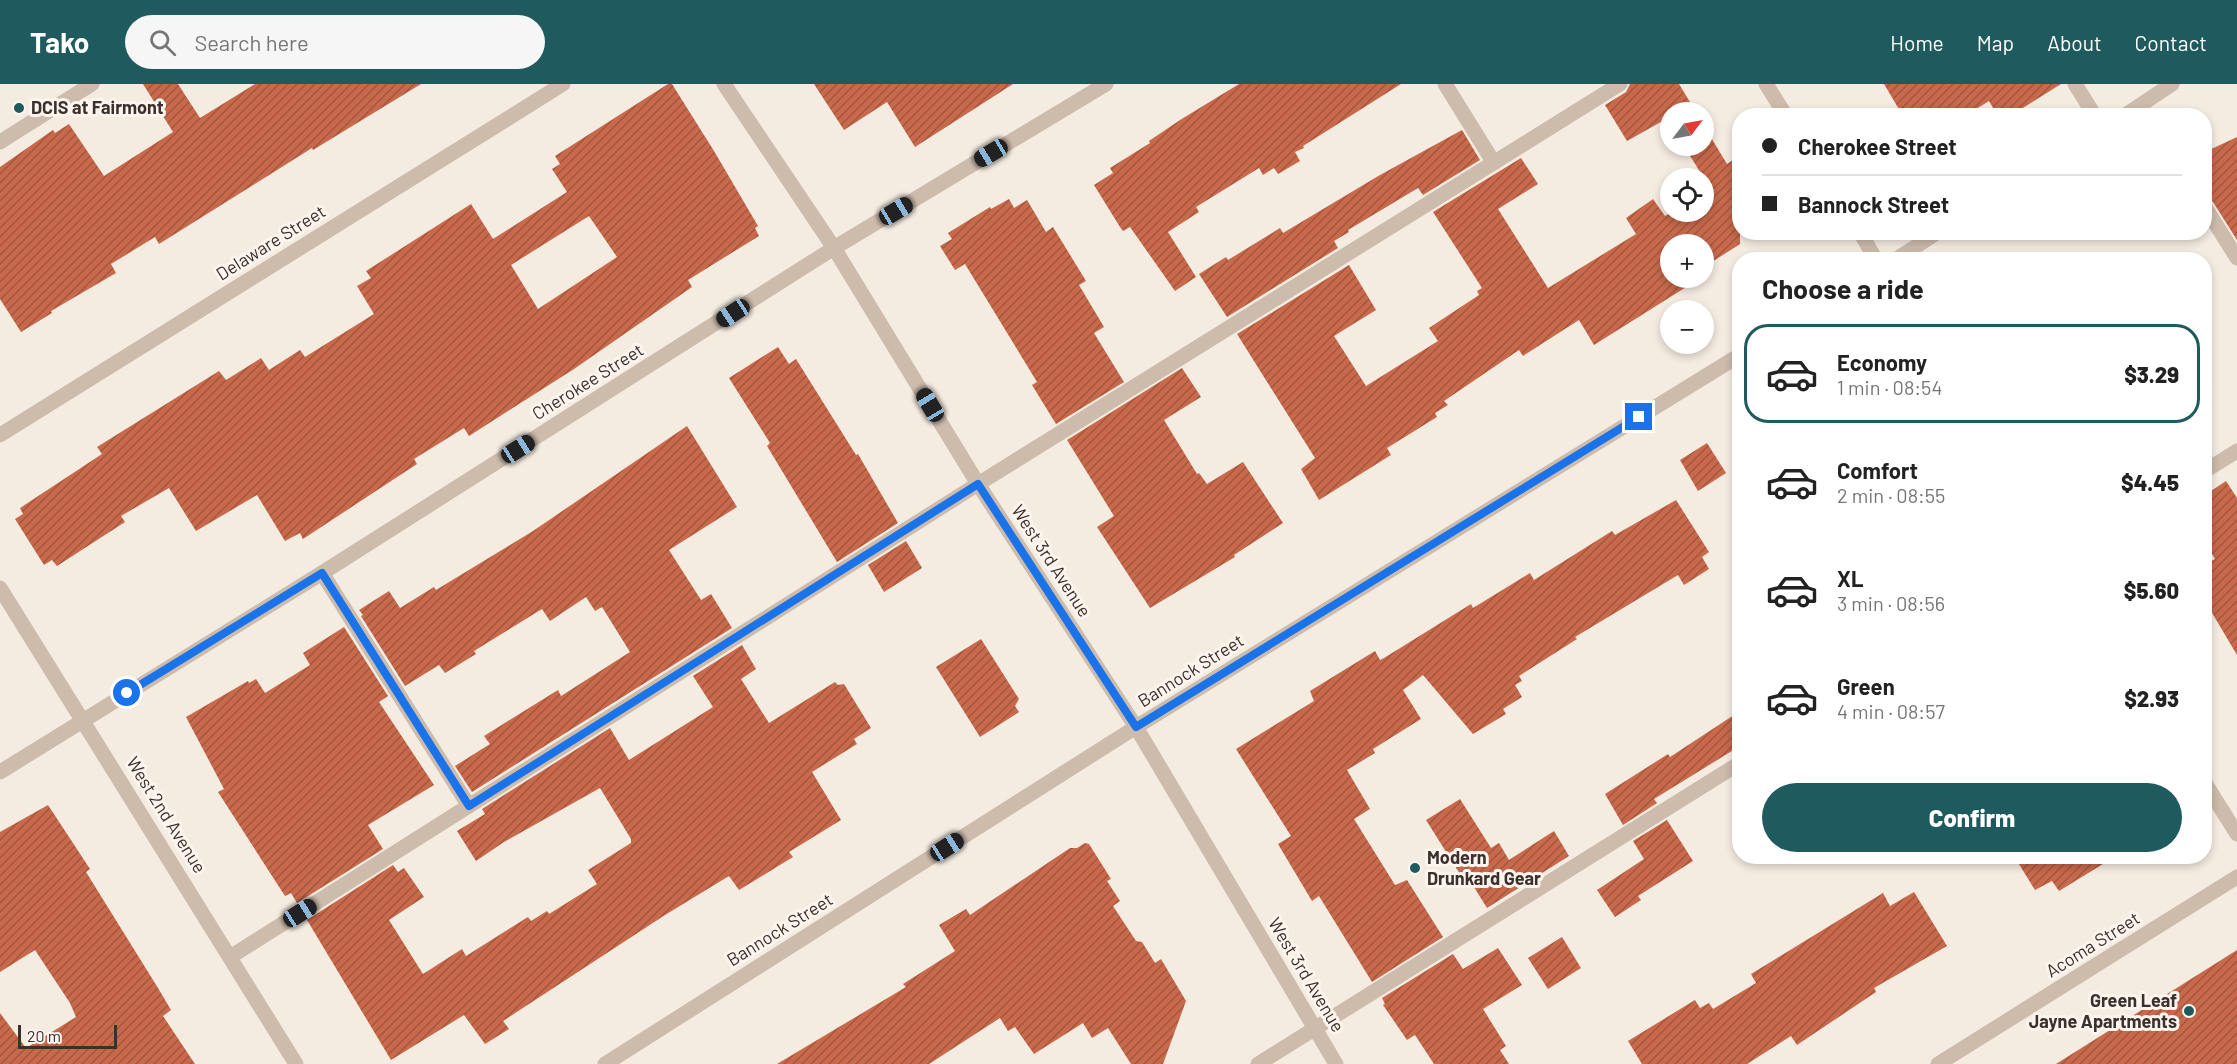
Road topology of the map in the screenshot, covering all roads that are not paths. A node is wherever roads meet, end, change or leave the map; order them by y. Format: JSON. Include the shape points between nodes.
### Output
{"nodes":[{"id":1,"x":92,"y":84,"type":"edge"},
{"id":2,"x":563,"y":84,"type":"edge"},
{"id":3,"x":724,"y":84,"type":"edge"},
{"id":4,"x":1106,"y":84,"type":"edge"},
{"id":5,"x":1445,"y":84,"type":"edge"},
{"id":6,"x":1620,"y":84,"type":"edge"},
{"id":7,"x":1766,"y":84,"type":"edge"},
{"id":8,"x":2075,"y":84,"type":"edge"},
{"id":9,"x":2172,"y":84,"type":"edge"},
{"id":10,"x":1781,"y":108,"type":"edge"},
{"id":11,"x":2090,"y":108,"type":"edge"},
{"id":12,"x":2146,"y":108,"type":"edge"},
{"id":13,"x":0,"y":142,"type":"edge"},
{"id":14,"x":1494,"y":163,"type":"junction"},
{"id":15,"x":2212,"y":218,"type":"edge"},
{"id":16,"x":1926,"y":240,"type":"edge"},
{"id":17,"x":834,"y":248,"type":"junction"},
{"id":18,"x":1907,"y":252,"type":"edge"},
{"id":19,"x":2237,"y":258,"type":"edge"},
{"id":20,"x":1732,"y":360,"type":"edge"},
{"id":21,"x":0,"y":435,"type":"edge"},
{"id":22,"x":2237,"y":451,"type":"edge"},
{"id":23,"x":2212,"y":467,"type":"edge"},
{"id":24,"x":978,"y":484,"type":"junction"},
{"id":25,"x":322,"y":573,"type":"junction"},
{"id":26,"x":0,"y":588,"type":"edge"},
{"id":27,"x":84,"y":720,"type":"junction"},
{"id":28,"x":1136,"y":727,"type":"junction"},
{"id":29,"x":1732,"y":768,"type":"edge"},
{"id":30,"x":0,"y":772,"type":"edge"},
{"id":31,"x":2212,"y":794,"type":"edge"},
{"id":32,"x":469,"y":806,"type":"junction"},
{"id":33,"x":2237,"y":834,"type":"edge"},
{"id":34,"x":2237,"y":877,"type":"edge"},
{"id":35,"x":230,"y":957,"type":"junction"},
{"id":36,"x":1314,"y":1029,"type":"junction"},
{"id":37,"x":296,"y":1064,"type":"edge"},
{"id":38,"x":605,"y":1064,"type":"edge"},
{"id":39,"x":1258,"y":1064,"type":"edge"},
{"id":40,"x":1336,"y":1064,"type":"edge"},
{"id":41,"x":1938,"y":1064,"type":"edge"}],
"edges":[{"from":1,"to":13,"type":"street"},
{"from":2,"to":21,"type":"street","name":"Delaware Street"},
{"from":3,"to":17,"type":"street","name":"West 3rd Avenue"},
{"from":4,"to":17,"type":"street","name":"Cherokee Street"},
{"from":5,"to":14,"type":"street"},
{"from":6,"to":14,"type":"street"},
{"from":7,"to":10,"type":"street"},
{"from":8,"to":11,"type":"street"},
{"from":9,"to":12,"type":"street"},
{"from":14,"to":24,"type":"street"},
{"from":15,"to":19,"type":"street"},
{"from":16,"to":18,"type":"street"},
{"from":17,"to":24,"type":"street","name":"West 3rd Avenue"},
{"from":17,"to":25,"type":"street","name":"Cherokee Street"},
{"from":20,"to":28,"type":"street","name":"Bannock Street"},
{"from":22,"to":23,"type":"street"},
{"from":24,"to":28,"type":"street","name":"West 3rd Avenue"},
{"from":24,"to":32,"type":"street"},
{"from":25,"to":27,"type":"street","name":"Cherokee Street"},
{"from":25,"to":32,"type":"street"},
{"from":26,"to":27,"type":"street","name":"West 2nd Avenue"},
{"from":27,"to":30,"type":"street","name":"Cherokee Street"},
{"from":27,"to":35,"type":"street","name":"West 2nd Avenue"},
{"from":28,"to":36,"type":"street","name":"West 3rd Avenue"},
{"from":28,"to":38,"type":"street","name":"Bannock Street"},
{"from":29,"to":36,"type":"street"},
{"from":31,"to":33,"type":"street"},
{"from":32,"to":35,"type":"street"},
{"from":34,"to":41,"type":"street","name":"Acoma Street"},
{"from":35,"to":37,"type":"street","name":"West 2nd Avenue"},
{"from":36,"to":39,"type":"street"},
{"from":36,"to":40,"type":"street","name":"West 3rd Avenue"}]}
